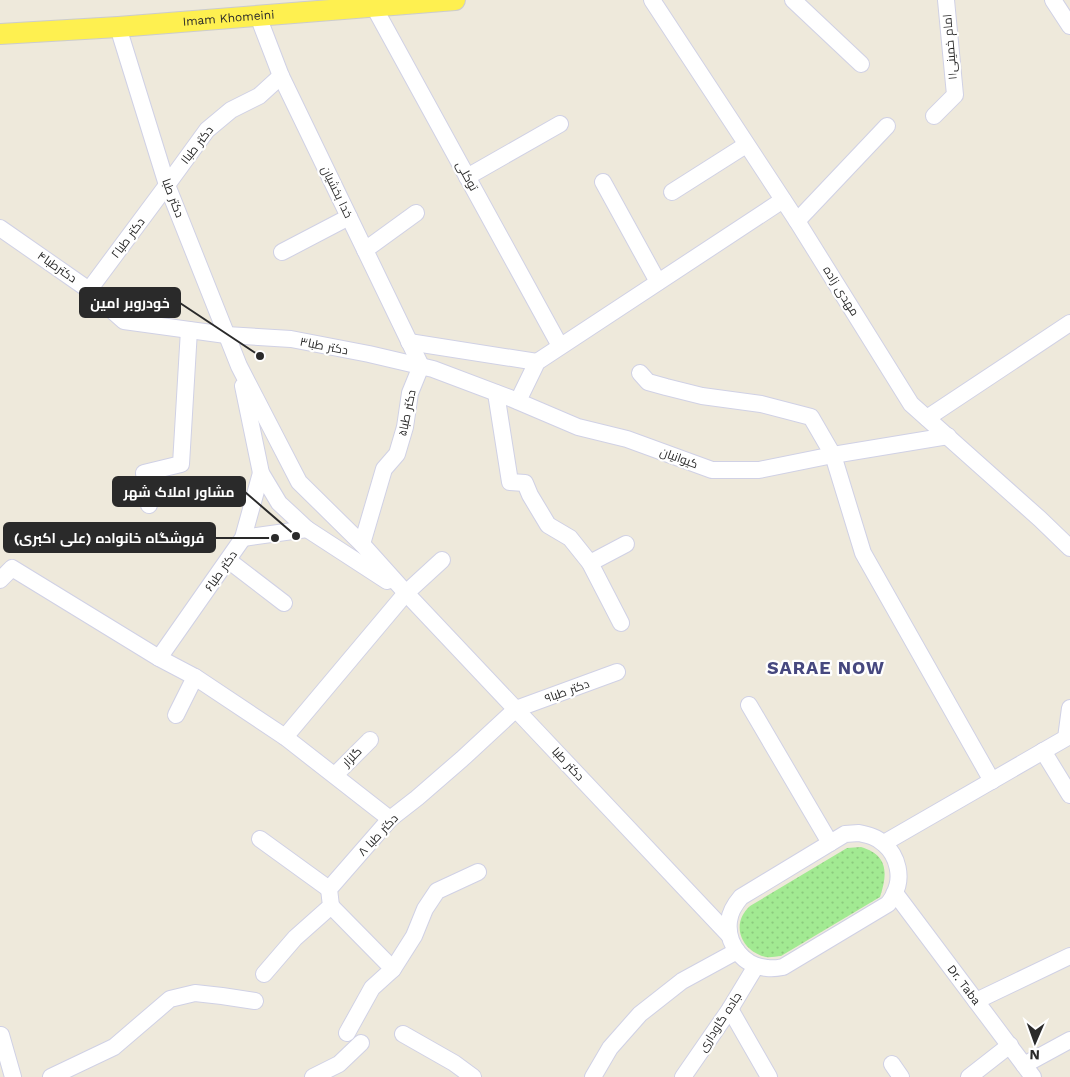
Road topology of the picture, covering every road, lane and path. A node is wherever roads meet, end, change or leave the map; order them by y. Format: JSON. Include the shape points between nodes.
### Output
{"nodes":[{"id":1,"x":453,"y":0,"type":"edge"},
{"id":2,"x":652,"y":0,"type":"edge"},
{"id":3,"x":793,"y":0,"type":"edge"},
{"id":4,"x":946,"y":0,"type":"edge"},
{"id":5,"x":1054,"y":0,"type":"edge"},
{"id":6,"x":374,"y":6,"type":"junction"},
{"id":7,"x":258,"y":16,"type":"junction"},
{"id":8,"x":1070,"y":26,"type":"edge"},
{"id":9,"x":118,"y":27,"type":"junction"},
{"id":10,"x":0,"y":34,"type":"edge"},
{"id":11,"x":861,"y":64,"type":"dead end"},
{"id":12,"x":281,"y":76,"type":"junction"},
{"id":13,"x":934,"y":116,"type":"dead end"},
{"id":14,"x":560,"y":124,"type":"dead end"},
{"id":15,"x":886,"y":126,"type":"dead end"},
{"id":16,"x":746,"y":145,"type":"junction"},
{"id":17,"x":467,"y":177,"type":"junction"},
{"id":18,"x":603,"y":182,"type":"dead end"},
{"id":19,"x":167,"y":185,"type":"junction"},
{"id":20,"x":672,"y":192,"type":"dead end"},
{"id":21,"x":783,"y":200,"type":"junction"},
{"id":22,"x":416,"y":213,"type":"dead end"},
{"id":23,"x":349,"y":217,"type":"junction"},
{"id":24,"x":797,"y":221,"type":"junction"},
{"id":25,"x":0,"y":228,"type":"edge"},
{"id":26,"x":365,"y":250,"type":"junction"},
{"id":27,"x":282,"y":252,"type":"dead end"},
{"id":28,"x":658,"y":282,"type":"junction"},
{"id":29,"x":89,"y":290,"type":"junction"},
{"id":30,"x":1070,"y":323,"type":"edge"},
{"id":31,"x":189,"y":330,"type":"junction"},
{"id":32,"x":226,"y":335,"type":"junction"},
{"id":33,"x":409,"y":342,"type":"junction"},
{"id":34,"x":560,"y":346,"type":"junction"},
{"id":35,"x":537,"y":362,"type":"junction"},
{"id":36,"x":238,"y":366,"type":"junction"},
{"id":37,"x":421,"y":366,"type":"junction"},
{"id":38,"x":640,"y":373,"type":"dead end"},
{"id":39,"x":496,"y":393,"type":"junction"},
{"id":40,"x":518,"y":401,"type":"junction"},
{"id":41,"x":927,"y":418,"type":"junction"},
{"id":42,"x":948,"y":436,"type":"junction"},
{"id":43,"x":833,"y":455,"type":"junction"},
{"id":44,"x":261,"y":473,"type":"junction"},
{"id":45,"x":299,"y":482,"type":"junction"},
{"id":46,"x":279,"y":503,"type":"junction"},
{"id":47,"x":150,"y":505,"type":"dead end"},
{"id":48,"x":307,"y":529,"type":"junction"},
{"id":49,"x":243,"y":538,"type":"junction"},
{"id":50,"x":1067,"y":540,"type":"edge"},
{"id":51,"x":362,"y":544,"type":"junction"},
{"id":52,"x":626,"y":544,"type":"dead end"},
{"id":53,"x":228,"y":560,"type":"junction"},
{"id":54,"x":442,"y":560,"type":"dead end"},
{"id":55,"x":6,"y":563,"type":"edge"},
{"id":56,"x":590,"y":563,"type":"junction"},
{"id":57,"x":0,"y":580,"type":"edge"},
{"id":58,"x":406,"y":593,"type":"junction"},
{"id":59,"x":284,"y":603,"type":"dead end"},
{"id":60,"x":621,"y":623,"type":"dead end"},
{"id":61,"x":159,"y":658,"type":"junction"},
{"id":62,"x":617,"y":672,"type":"dead end"},
{"id":63,"x":195,"y":677,"type":"junction"},
{"id":64,"x":749,"y":705,"type":"dead end"},
{"id":65,"x":1070,"y":708,"type":"edge"},
{"id":66,"x":516,"y":709,"type":"junction"},
{"id":67,"x":176,"y":715,"type":"dead end"},
{"id":68,"x":285,"y":737,"type":"junction"},
{"id":69,"x":370,"y":740,"type":"dead end"},
{"id":70,"x":1043,"y":751,"type":"junction"},
{"id":71,"x":334,"y":775,"type":"junction"},
{"id":72,"x":992,"y":781,"type":"junction"},
{"id":73,"x":1070,"y":795,"type":"edge"},
{"id":74,"x":390,"y":819,"type":"junction"},
{"id":75,"x":260,"y":839,"type":"dead end"},
{"id":76,"x":830,"y":843,"type":"junction"},
{"id":77,"x":884,"y":843,"type":"junction"},
{"id":78,"x":478,"y":872,"type":"dead end"},
{"id":79,"x":329,"y":889,"type":"junction"},
{"id":80,"x":895,"y":893,"type":"junction"},
{"id":81,"x":331,"y":906,"type":"junction"},
{"id":82,"x":729,"y":936,"type":"junction"},
{"id":83,"x":737,"y":952,"type":"junction"},
{"id":84,"x":1070,"y":956,"type":"edge"},
{"id":85,"x":756,"y":966,"type":"junction"},
{"id":86,"x":393,"y":969,"type":"junction"},
{"id":87,"x":264,"y":974,"type":"dead end"},
{"id":88,"x":255,"y":1001,"type":"dead end"},
{"id":89,"x":976,"y":1001,"type":"junction"},
{"id":90,"x":730,"y":1010,"type":"junction"},
{"id":91,"x":347,"y":1033,"type":"dead end"},
{"id":92,"x":403,"y":1034,"type":"dead end"},
{"id":93,"x":1,"y":1035,"type":"edge"},
{"id":94,"x":1070,"y":1040,"type":"edge"},
{"id":95,"x":361,"y":1043,"type":"dead end"},
{"id":96,"x":1010,"y":1045,"type":"junction"},
{"id":97,"x":1029,"y":1071,"type":"edge"},
{"id":98,"x":14,"y":1077,"type":"edge"},
{"id":99,"x":51,"y":1077,"type":"edge"},
{"id":100,"x":313,"y":1077,"type":"edge"},
{"id":101,"x":473,"y":1077,"type":"edge"},
{"id":102,"x":593,"y":1077,"type":"edge"},
{"id":103,"x":683,"y":1077,"type":"edge"},
{"id":104,"x":769,"y":1077,"type":"edge"},
{"id":105,"x":969,"y":1077,"type":"edge"}],
"edges":[{"from":1,"to":6,"type":"main road","name":"Imam Khomeini"},
{"from":2,"to":16,"type":"street","name":"مهدی زاده"},
{"from":3,"to":11,"type":"street"},
{"from":4,"to":13,"type":"street","name":"امام خمینی۱۱","via":[[954,95]]},
{"from":5,"to":8,"type":"street"},
{"from":6,"to":7,"type":"main road","name":"Imam Khomeini"},
{"from":6,"to":17,"type":"street","name":"توکلی"},
{"from":7,"to":9,"type":"main road","name":"Imam Khomeini"},
{"from":7,"to":12,"type":"street","name":"خدا بخشیان"},
{"from":9,"to":10,"type":"main road","name":"Imam Khomeini"},
{"from":9,"to":19,"type":"street","name":"دکتر طبا"},
{"from":12,"to":19,"type":"street","name":"دکتر طبا۱","via":[[259,96],[231,110],[207,130]]},
{"from":12,"to":23,"type":"street","name":"خدا بخشیان"},
{"from":14,"to":17,"type":"street"},
{"from":15,"to":24,"type":"street"},
{"from":16,"to":20,"type":"street"},
{"from":16,"to":21,"type":"street","name":"مهدی زاده"},
{"from":17,"to":34,"type":"street","name":"توکلی"},
{"from":18,"to":28,"type":"street"},
{"from":19,"to":29,"type":"street","name":"دکتر طبا۲"},
{"from":19,"to":32,"type":"street","name":"دکتر طبا"},
{"from":21,"to":24,"type":"street","name":"مهدی زاده"},
{"from":21,"to":28,"type":"street"},
{"from":22,"to":26,"type":"street"},
{"from":23,"to":26,"type":"street","name":"خدا بخشیان"},
{"from":23,"to":27,"type":"street"},
{"from":24,"to":41,"type":"street","name":"مهدی زاده","via":[[911,404]]},
{"from":25,"to":29,"type":"street","name":"دکترطبا۴"},
{"from":26,"to":33,"type":"street","name":"خدا بخشیان"},
{"from":28,"to":34,"type":"street"},
{"from":29,"to":31,"type":"street","name":"دکترطبا۴","via":[[124,321]]},
{"from":30,"to":41,"type":"street"},
{"from":31,"to":32,"type":"street","name":"دکترطبا۴"},
{"from":31,"to":47,"type":"street","via":[[181,464],[144,473]]},
{"from":32,"to":36,"type":"street","name":"دکتر طبا"},
{"from":32,"to":37,"type":"street","name":"دکتر طبا۳","via":[[291,339]]},
{"from":33,"to":35,"type":"street"},
{"from":33,"to":37,"type":"street","name":"خدا بخشیان"},
{"from":34,"to":35,"type":"street"},
{"from":35,"to":40,"type":"street"},
{"from":36,"to":44,"type":"street","name":"دکتر طبا"},
{"from":36,"to":45,"type":"street","name":"دکتر طبا"},
{"from":37,"to":39,"type":"street","name":"کیوانیان"},
{"from":37,"to":51,"type":"street","name":"دکتر طبا۵","via":[[410,393],[397,454],[384,469]]},
{"from":38,"to":43,"type":"street","via":[[648,382],[666,387],[702,396],[761,404],[811,417]]},
{"from":39,"to":40,"type":"street","name":"کیوانیان"},
{"from":39,"to":56,"type":"street","via":[[510,482],[525,483],[548,525],[570,538]]},
{"from":40,"to":43,"type":"street","name":"کیوانیان","via":[[578,428],[627,439],[712,470],[759,470]]},
{"from":41,"to":42,"type":"street","name":"مهدی زاده"},
{"from":42,"to":43,"type":"street","name":"کیوانیان"},
{"from":42,"to":50,"type":"street","name":"مهدی زاده"},
{"from":43,"to":72,"type":"street","via":[[863,553]]},
{"from":44,"to":46,"type":"street","name":"دکتر طبا"},
{"from":44,"to":49,"type":"street","name":"دکتر طبا۶"},
{"from":45,"to":46,"type":"street"},
{"from":45,"to":51,"type":"street","name":"دکتر طبا"},
{"from":46,"to":48,"type":"street","name":"دکتر طبا"},
{"from":48,"to":49,"type":"street"},
{"from":48,"to":58,"type":"street","name":"دکتر طبا"},
{"from":49,"to":53,"type":"street","name":"دکتر طبا۶"},
{"from":51,"to":58,"type":"street","name":"دکتر طبا"},
{"from":52,"to":56,"type":"street"},
{"from":53,"to":59,"type":"street"},
{"from":53,"to":61,"type":"street","name":"دکتر طبا۶"},
{"from":54,"to":58,"type":"street"},
{"from":55,"to":57,"type":"street"},
{"from":55,"to":61,"type":"street"},
{"from":56,"to":60,"type":"street"},
{"from":58,"to":66,"type":"street","name":"دکتر طبا"},
{"from":58,"to":68,"type":"street"},
{"from":61,"to":63,"type":"street"},
{"from":62,"to":66,"type":"street","name":"دکتر طبا۹"},
{"from":63,"to":67,"type":"street"},
{"from":63,"to":68,"type":"street"},
{"from":64,"to":76,"type":"street"},
{"from":65,"to":70,"type":"street","via":[[1066,738]]},
{"from":66,"to":74,"type":"street","name":"دکتر طبا ۸"},
{"from":66,"to":82,"type":"street","name":"دکتر طبا"},
{"from":68,"to":71,"type":"street"},
{"from":69,"to":71,"type":"street","name":"گلزار"},
{"from":70,"to":72,"type":"street"},
{"from":70,"to":73,"type":"street"},
{"from":71,"to":74,"type":"street"},
{"from":72,"to":77,"type":"street"},
{"from":74,"to":79,"type":"street","name":"دکتر طبا ۸"},
{"from":75,"to":79,"type":"street"},
{"from":76,"to":77,"type":"street","via":[[845,834],[859,833]]},
{"from":76,"to":82,"type":"street","via":[[741,897],[733,908]]},
{"from":77,"to":80,"type":"street","via":[[898,866]]},
{"from":78,"to":86,"type":"street","via":[[437,891]]},
{"from":79,"to":81,"type":"street"},
{"from":80,"to":85,"type":"street","via":[[888,904],[783,967],[769,969]]},
{"from":80,"to":89,"type":"street","name":"Dr. Taba"},
{"from":81,"to":86,"type":"street"},
{"from":81,"to":87,"type":"street","via":[[295,938]]},
{"from":82,"to":83,"type":"street","name":"دکتر طبا"},
{"from":83,"to":85,"type":"street"},
{"from":83,"to":102,"type":"street","via":[[682,981],[640,1014],[610,1048]]},
{"from":84,"to":89,"type":"street"},
{"from":85,"to":90,"type":"street","name":"جاده گاوداری"},
{"from":86,"to":91,"type":"street","via":[[372,988]]},
{"from":88,"to":99,"type":"street","via":[[195,993],[170,1000],[114,1047]]},
{"from":89,"to":96,"type":"street","name":"Dr. Taba"},
{"from":90,"to":103,"type":"street","name":"جاده گاوداری"},
{"from":90,"to":104,"type":"street"},
{"from":92,"to":101,"type":"street"},
{"from":93,"to":98,"type":"street"},
{"from":94,"to":97,"type":"street"},
{"from":95,"to":100,"type":"street","via":[[339,1064]]},
{"from":96,"to":97,"type":"street","name":"Dr. Taba"},
{"from":96,"to":105,"type":"street"}]}
